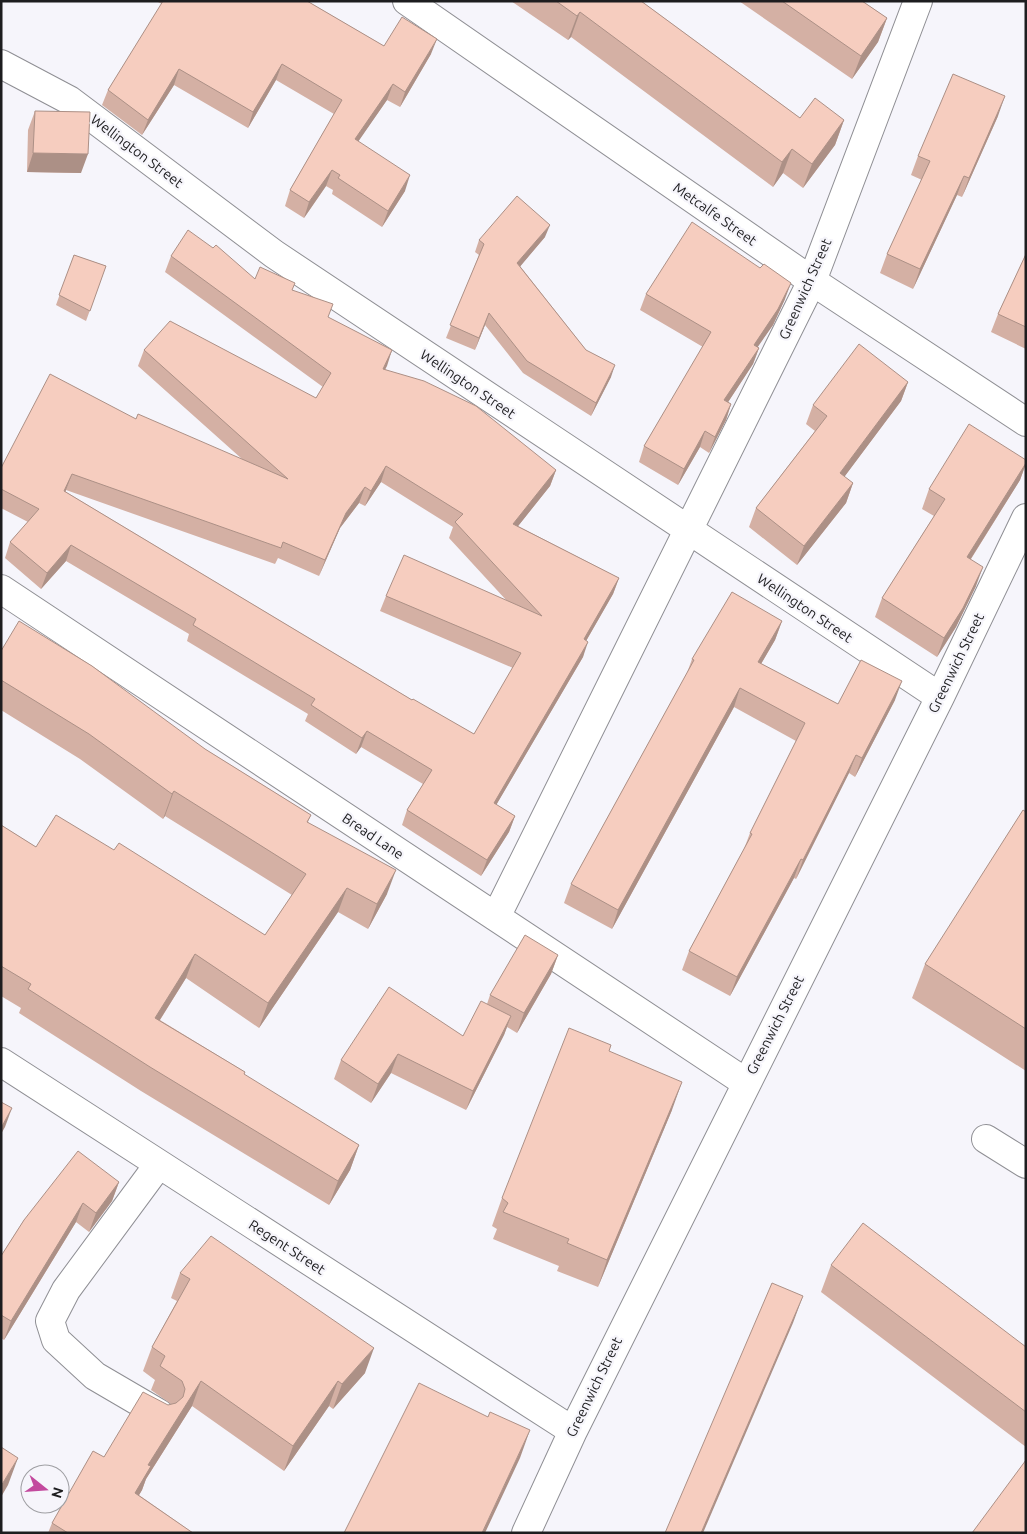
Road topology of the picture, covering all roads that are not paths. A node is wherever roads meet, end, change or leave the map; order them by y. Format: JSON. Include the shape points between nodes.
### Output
{"nodes":[{"id":1,"x":407,"y":1,"type":"edge"},
{"id":2,"x":918,"y":1,"type":"edge"},
{"id":3,"x":1,"y":64,"type":"edge"},
{"id":4,"x":812,"y":281,"type":"junction"},
{"id":5,"x":1026,"y":422,"type":"edge"},
{"id":6,"x":1025,"y":522,"type":"edge"},
{"id":7,"x":689,"y":531,"type":"junction"},
{"id":8,"x":1,"y":589,"type":"edge"},
{"id":9,"x":940,"y":697,"type":"junction"},
{"id":10,"x":496,"y":917,"type":"junction"},
{"id":11,"x":1,"y":1062,"type":"edge"},
{"id":12,"x":745,"y":1082,"type":"junction"},
{"id":13,"x":986,"y":1139,"type":"dead end"},
{"id":14,"x":159,"y":1164,"type":"junction"},
{"id":15,"x":1026,"y":1164,"type":"edge"},
{"id":16,"x":160,"y":1414,"type":"edge"},
{"id":17,"x":573,"y":1430,"type":"junction"},
{"id":18,"x":526,"y":1533,"type":"edge"}],
"edges":[{"from":1,"to":4,"type":"street","name":"Metcalfe Street"},
{"from":2,"to":4,"type":"street","name":"Greenwich Street"},
{"from":3,"to":7,"type":"street","name":"Wellington Street","via":[[69,100],[274,254]]},
{"from":4,"to":5,"type":"street","name":"Metcalfe Street"},
{"from":4,"to":7,"type":"street","name":"Greenwich Street"},
{"from":6,"to":9,"type":"street","name":"Greenwich Street"},
{"from":7,"to":9,"type":"street","name":"Wellington Street"},
{"from":7,"to":10,"type":"street","name":"Greenwich Street"},
{"from":8,"to":10,"type":"street","name":"Bread Lane"},
{"from":9,"to":12,"type":"street","name":"Greenwich Street"},
{"from":10,"to":12,"type":"street","name":"Bread Lane"},
{"from":11,"to":14,"type":"street","name":"Regent Street"},
{"from":12,"to":17,"type":"street","name":"Greenwich Street"},
{"from":13,"to":15,"type":"street"},
{"from":14,"to":16,"type":"street","via":[[66,1290],[50,1321],[56,1340],[95,1376]]},
{"from":14,"to":17,"type":"street","name":"Regent Street"},
{"from":17,"to":18,"type":"street","name":"Greenwich Street"}]}
